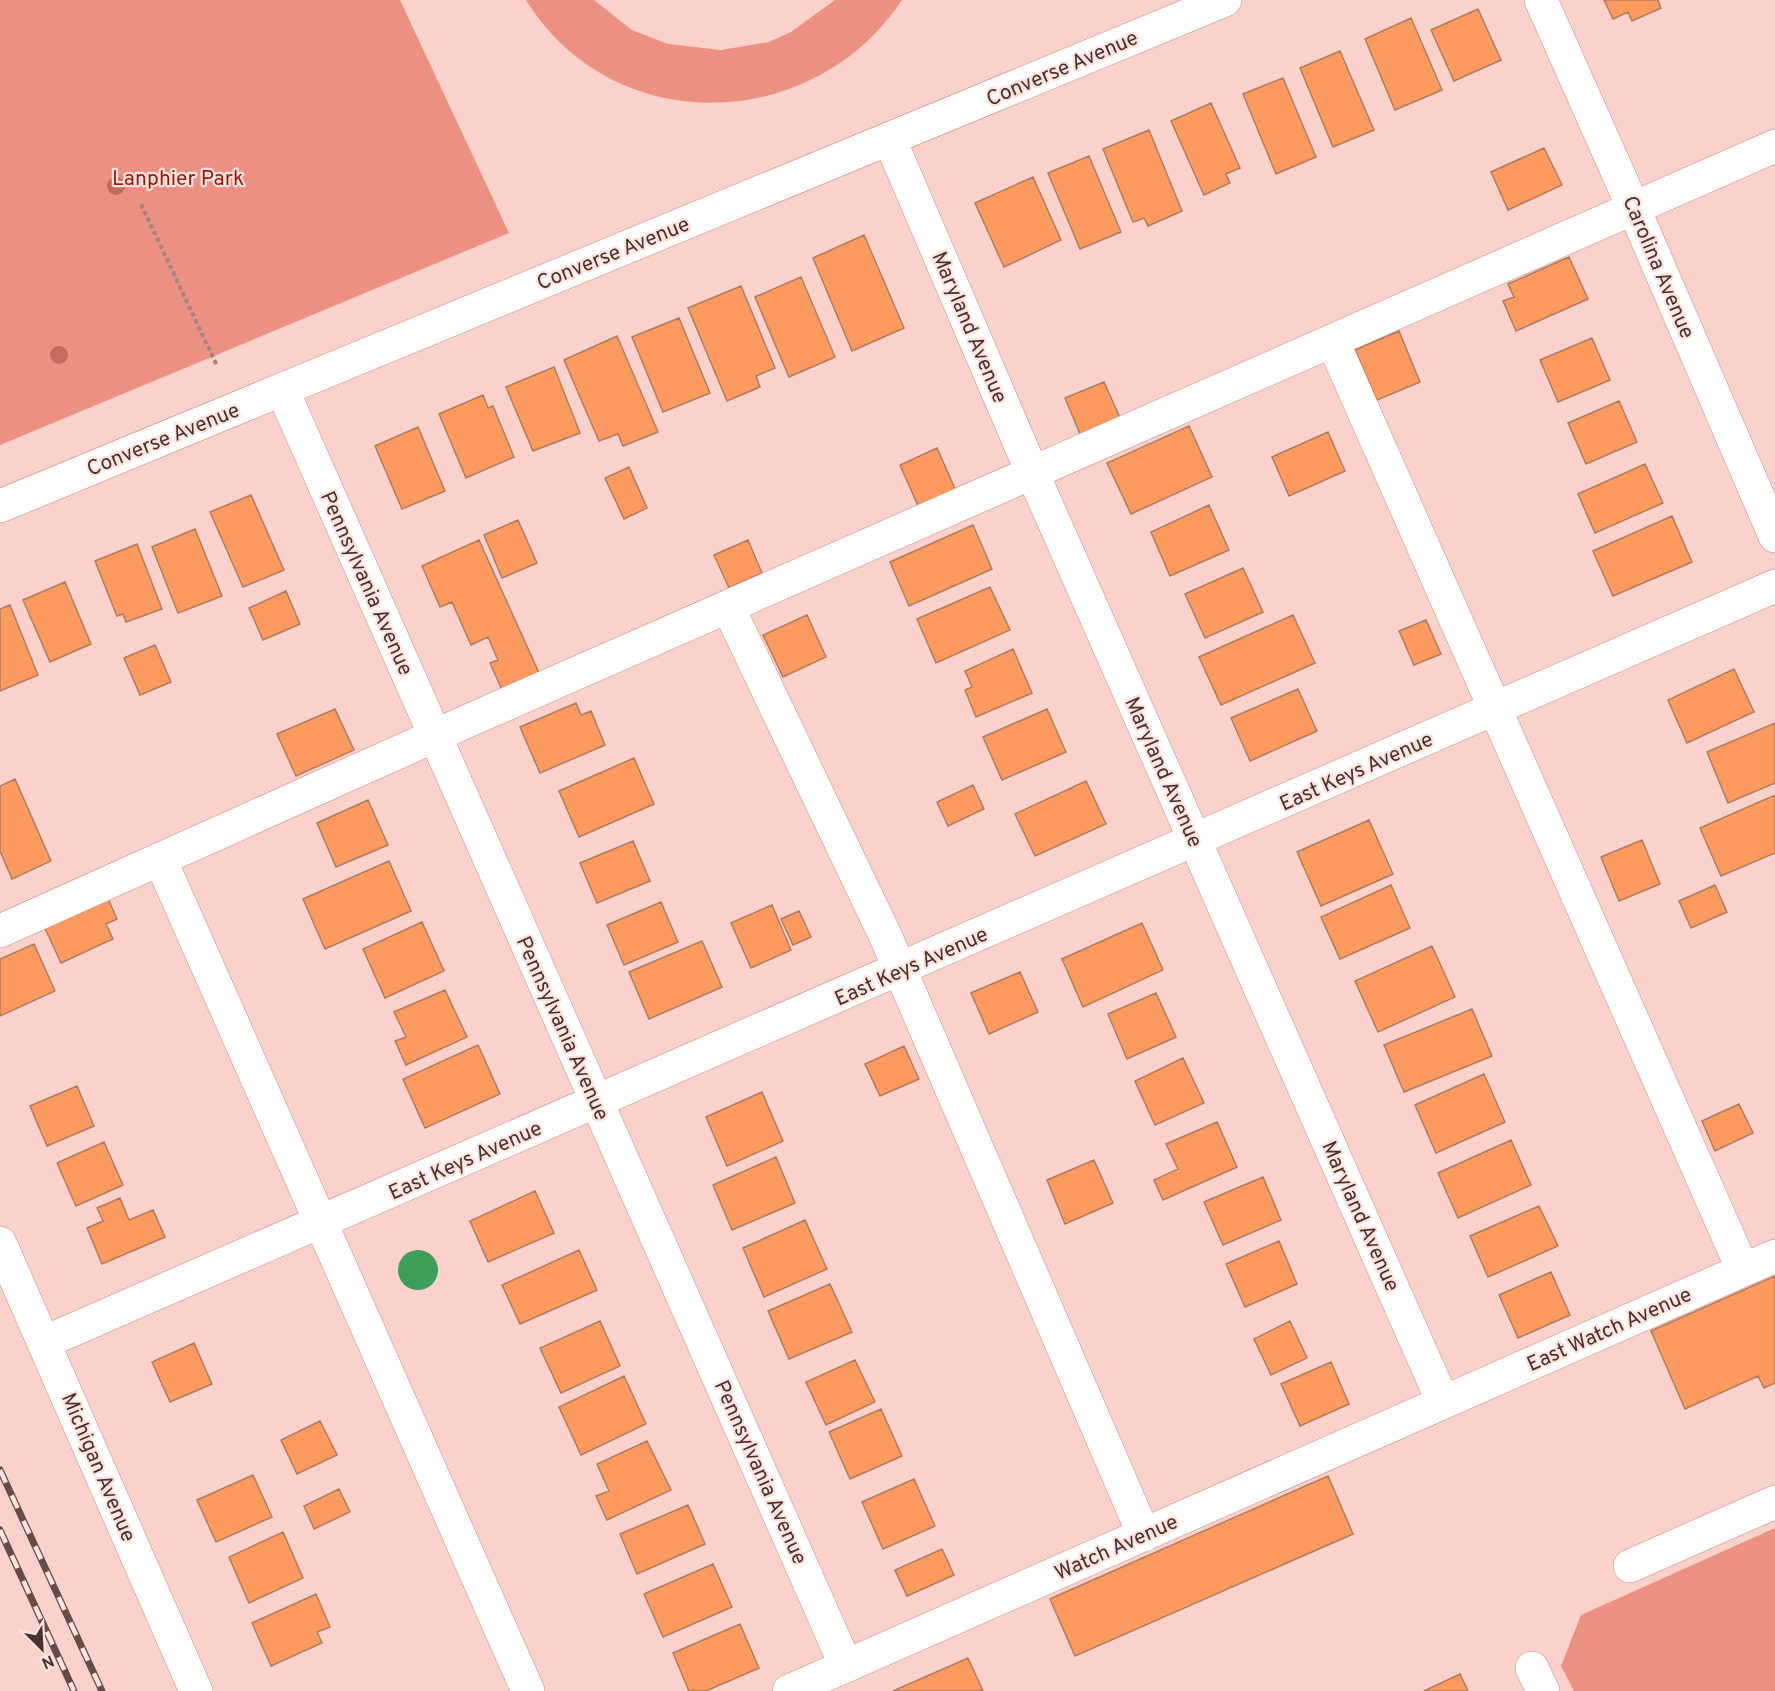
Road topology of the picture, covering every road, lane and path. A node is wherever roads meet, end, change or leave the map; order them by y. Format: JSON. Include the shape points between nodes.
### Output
{"nodes":[{"id":1,"x":1225,"y":0,"type":"edge"},
{"id":2,"x":1541,"y":0,"type":"edge"},
{"id":3,"x":1160,"y":12,"type":"edge"},
{"id":4,"x":890,"y":140,"type":"junction"},
{"id":5,"x":1775,"y":146,"type":"edge"},
{"id":6,"x":141,"y":204,"type":"dead end"},
{"id":7,"x":1635,"y":208,"type":"junction"},
{"id":8,"x":1333,"y":342,"type":"junction"},
{"id":9,"x":217,"y":366,"type":"dead end"},
{"id":10,"x":282,"y":389,"type":"junction"},
{"id":11,"x":1032,"y":472,"type":"junction"},
{"id":12,"x":0,"y":506,"type":"edge"},
{"id":13,"x":1775,"y":536,"type":"edge"},
{"id":14,"x":1775,"y":586,"type":"edge"},
{"id":15,"x":728,"y":607,"type":"junction"},
{"id":16,"x":1495,"y":710,"type":"junction"},
{"id":17,"x":434,"y":737,"type":"junction"},
{"id":18,"x":1195,"y":841,"type":"junction"},
{"id":19,"x":160,"y":860,"type":"junction"},
{"id":20,"x":0,"y":931,"type":"edge"},
{"id":21,"x":899,"y":971,"type":"junction"},
{"id":22,"x":596,"y":1102,"type":"junction"},
{"id":23,"x":321,"y":1223,"type":"junction"},
{"id":24,"x":0,"y":1243,"type":"edge"},
{"id":25,"x":1775,"y":1256,"type":"edge"},
{"id":26,"x":1743,"y":1270,"type":"junction"},
{"id":27,"x":45,"y":1342,"type":"junction"},
{"id":28,"x":1443,"y":1402,"type":"junction"},
{"id":29,"x":1775,"y":1502,"type":"edge"},
{"id":30,"x":1144,"y":1535,"type":"junction"},
{"id":31,"x":1630,"y":1566,"type":"dead end"},
{"id":32,"x":846,"y":1666,"type":"junction"},
{"id":33,"x":196,"y":1691,"type":"edge"},
{"id":34,"x":528,"y":1691,"type":"edge"},
{"id":35,"x":789,"y":1691,"type":"edge"}],
"edges":[{"from":1,"to":3,"type":"street","name":"Converse Avenue"},
{"from":2,"to":7,"type":"street","name":"Carolina Avenue"},
{"from":3,"to":4,"type":"street","name":"Converse Avenue"},
{"from":4,"to":10,"type":"street","name":"Converse Avenue"},
{"from":4,"to":11,"type":"street","name":"Maryland Avenue"},
{"from":5,"to":7,"type":"street"},
{"from":6,"to":9,"type":"path"},
{"from":7,"to":8,"type":"street"},
{"from":7,"to":13,"type":"street","name":"Carolina Avenue"},
{"from":8,"to":11,"type":"street"},
{"from":8,"to":16,"type":"street"},
{"from":10,"to":12,"type":"street","name":"Converse Avenue"},
{"from":10,"to":17,"type":"street","name":"Pennsylvania Avenue"},
{"from":11,"to":15,"type":"street"},
{"from":11,"to":18,"type":"street","name":"Maryland Avenue"},
{"from":14,"to":16,"type":"street","name":"East Keys Avenue"},
{"from":15,"to":17,"type":"street"},
{"from":15,"to":21,"type":"street","via":[[885,934]]},
{"from":16,"to":18,"type":"street","name":"East Keys Avenue"},
{"from":16,"to":26,"type":"street"},
{"from":17,"to":19,"type":"street"},
{"from":17,"to":22,"type":"street","name":"Pennsylvania Avenue"},
{"from":18,"to":21,"type":"street","name":"East Keys Avenue"},
{"from":18,"to":28,"type":"street","name":"Maryland Avenue"},
{"from":19,"to":20,"type":"street"},
{"from":19,"to":23,"type":"street"},
{"from":21,"to":22,"type":"street","name":"East Keys Avenue"},
{"from":21,"to":30,"type":"street"},
{"from":22,"to":23,"type":"street","name":"East Keys Avenue"},
{"from":22,"to":32,"type":"street","name":"Pennsylvania Avenue"},
{"from":23,"to":27,"type":"street","name":"East Keys Avenue"},
{"from":23,"to":34,"type":"street"},
{"from":24,"to":27,"type":"street","name":"Michigan Avenue"},
{"from":25,"to":26,"type":"street","name":"East Watch Avenue"},
{"from":26,"to":28,"type":"street","name":"East Watch Avenue"},
{"from":27,"to":33,"type":"street","name":"Michigan Avenue"},
{"from":28,"to":30,"type":"street","name":"Watch Avenue"},
{"from":29,"to":31,"type":"street"},
{"from":30,"to":32,"type":"street","name":"Watch Avenue"},
{"from":32,"to":35,"type":"street","name":"Watch Avenue"}]}
